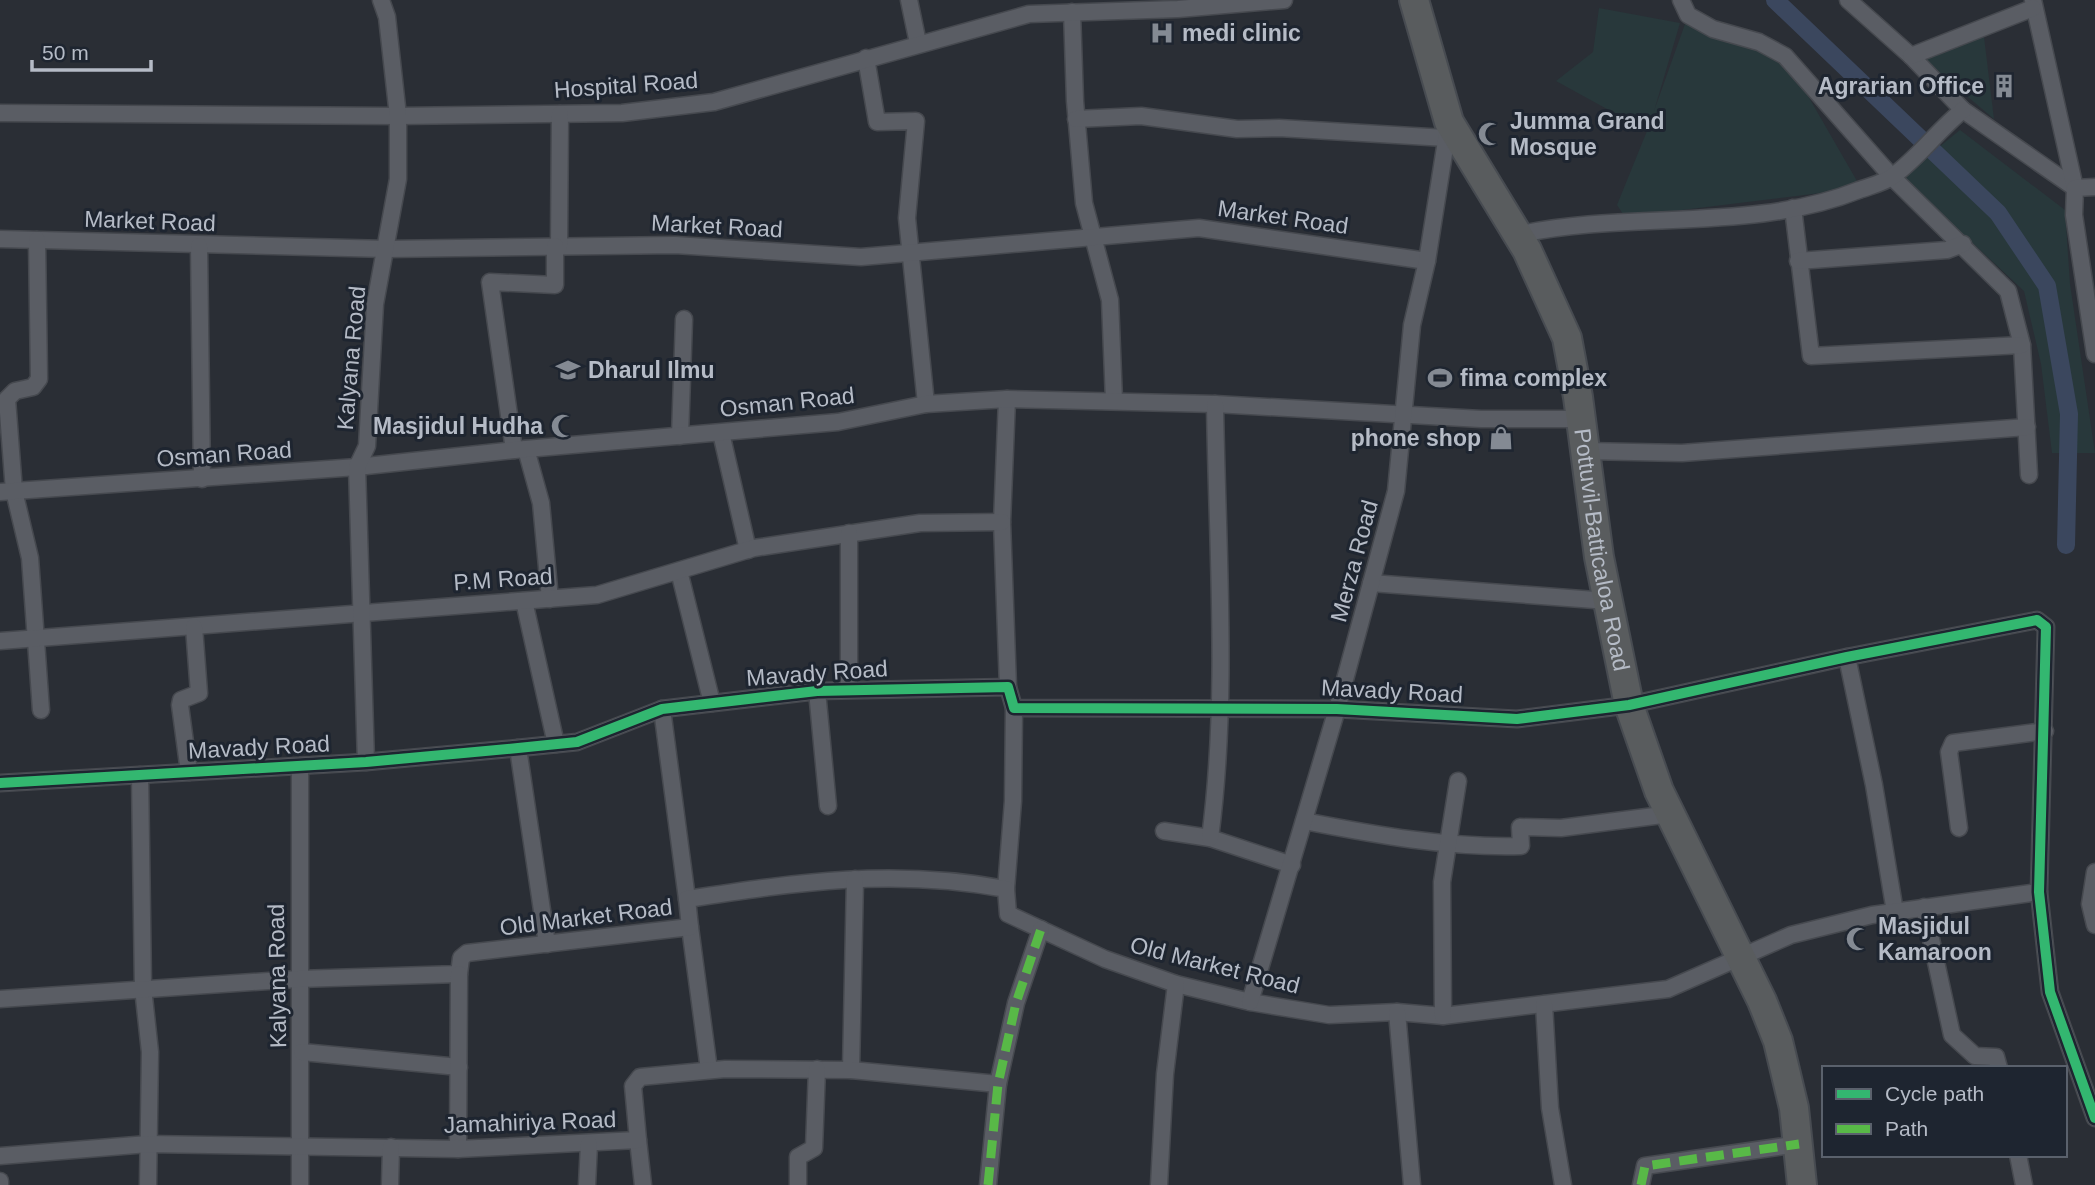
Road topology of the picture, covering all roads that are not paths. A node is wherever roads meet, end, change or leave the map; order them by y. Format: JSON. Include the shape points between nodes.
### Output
{"nodes":[{"id":1,"x":381,"y":0,"type":"edge"},
{"id":2,"x":909,"y":0,"type":"edge"},
{"id":3,"x":1284,"y":0,"type":"edge"},
{"id":4,"x":1413,"y":0,"type":"edge"},
{"id":5,"x":1681,"y":0,"type":"edge"},
{"id":6,"x":1848,"y":0,"type":"edge"},
{"id":7,"x":2033,"y":4,"type":"edge"},
{"id":8,"x":1083,"y":8,"type":"edge"},
{"id":9,"x":918,"y":43,"type":"junction"},
{"id":10,"x":1911,"y":56,"type":"junction"},
{"id":11,"x":866,"y":58,"type":"junction"},
{"id":12,"x":0,"y":113,"type":"edge"},
{"id":13,"x":561,"y":114,"type":"junction"},
{"id":14,"x":1958,"y":114,"type":"junction"},
{"id":15,"x":398,"y":117,"type":"junction"},
{"id":16,"x":1076,"y":119,"type":"junction"},
{"id":17,"x":1447,"y":130,"type":"junction"},
{"id":18,"x":1895,"y":174,"type":"junction"},
{"id":19,"x":2095,"y":187,"type":"edge"},
{"id":20,"x":2075,"y":188,"type":"junction"},
{"id":21,"x":1793,"y":208,"type":"junction"},
{"id":22,"x":1517,"y":235,"type":"junction"},
{"id":23,"x":1093,"y":238,"type":"junction"},
{"id":24,"x":0,"y":239,"type":"edge"},
{"id":25,"x":37,"y":240,"type":"junction"},
{"id":26,"x":1963,"y":244,"type":"junction"},
{"id":27,"x":199,"y":246,"type":"junction"},
{"id":28,"x":557,"y":246,"type":"junction"},
{"id":29,"x":387,"y":249,"type":"junction"},
{"id":30,"x":913,"y":253,"type":"junction"},
{"id":31,"x":1427,"y":261,"type":"junction"},
{"id":32,"x":1798,"y":261,"type":"junction"},
{"id":33,"x":684,"y":319,"type":"dead end"},
{"id":34,"x":2022,"y":345,"type":"junction"},
{"id":35,"x":2095,"y":354,"type":"edge"},
{"id":36,"x":1007,"y":399,"type":"junction"},
{"id":37,"x":1114,"y":401,"type":"junction"},
{"id":38,"x":926,"y":404,"type":"junction"},
{"id":39,"x":1215,"y":404,"type":"junction"},
{"id":40,"x":1406,"y":414,"type":"junction"},
{"id":41,"x":1581,"y":419,"type":"junction"},
{"id":42,"x":2027,"y":427,"type":"junction"},
{"id":43,"x":720,"y":433,"type":"junction"},
{"id":44,"x":680,"y":436,"type":"junction"},
{"id":45,"x":520,"y":449,"type":"junction"},
{"id":46,"x":1585,"y":450,"type":"junction"},
{"id":47,"x":357,"y":467,"type":"junction"},
{"id":48,"x":2029,"y":475,"type":"dead end"},
{"id":49,"x":202,"y":479,"type":"junction"},
{"id":50,"x":7,"y":491,"type":"edge"},
{"id":51,"x":1002,"y":522,"type":"junction"},
{"id":52,"x":849,"y":533,"type":"junction"},
{"id":53,"x":748,"y":550,"type":"junction"},
{"id":54,"x":679,"y":571,"type":"junction"},
{"id":55,"x":1371,"y":583,"type":"junction"},
{"id":56,"x":550,"y":599,"type":"junction"},
{"id":57,"x":524,"y":601,"type":"junction"},
{"id":58,"x":1608,"y":601,"type":"junction"},
{"id":59,"x":360,"y":611,"type":"junction"},
{"id":60,"x":194,"y":627,"type":"junction"},
{"id":61,"x":37,"y":637,"type":"junction"},
{"id":62,"x":0,"y":641,"type":"edge"},
{"id":63,"x":1847,"y":657,"type":"junction"},
{"id":64,"x":1009,"y":687,"type":"junction"},
{"id":65,"x":849,"y":689,"type":"junction"},
{"id":66,"x":817,"y":691,"type":"junction"},
{"id":67,"x":712,"y":703,"type":"junction"},
{"id":68,"x":1629,"y":705,"type":"junction"},
{"id":69,"x":1014,"y":708,"type":"junction"},
{"id":70,"x":1219,"y":708,"type":"junction"},
{"id":71,"x":662,"y":709,"type":"junction"},
{"id":72,"x":1337,"y":709,"type":"junction"},
{"id":73,"x":40,"y":710,"type":"dead end"},
{"id":74,"x":2045,"y":731,"type":"junction"},
{"id":75,"x":556,"y":744,"type":"junction"},
{"id":76,"x":518,"y":748,"type":"junction"},
{"id":77,"x":366,"y":762,"type":"junction"},
{"id":78,"x":300,"y":766,"type":"junction"},
{"id":79,"x":189,"y":772,"type":"junction"},
{"id":80,"x":140,"y":775,"type":"junction"},
{"id":81,"x":1458,"y":781,"type":"dead end"},
{"id":82,"x":0,"y":783,"type":"edge"},
{"id":83,"x":828,"y":806,"type":"dead end"},
{"id":84,"x":1671,"y":814,"type":"junction"},
{"id":85,"x":1304,"y":821,"type":"junction"},
{"id":86,"x":1959,"y":828,"type":"dead end"},
{"id":87,"x":1164,"y":831,"type":"dead end"},
{"id":88,"x":1210,"y":838,"type":"junction"},
{"id":89,"x":1448,"y":844,"type":"junction"},
{"id":90,"x":1292,"y":865,"type":"junction"},
{"id":91,"x":2095,"y":872,"type":"edge"},
{"id":92,"x":855,"y":879,"type":"junction"},
{"id":93,"x":1006,"y":889,"type":"junction"},
{"id":94,"x":2039,"y":892,"type":"junction"},
{"id":95,"x":687,"y":899,"type":"junction"},
{"id":96,"x":1924,"y":907,"type":"junction"},
{"id":97,"x":1895,"y":912,"type":"junction"},
{"id":98,"x":2095,"y":925,"type":"edge"},
{"id":99,"x":690,"y":927,"type":"junction"},
{"id":100,"x":1041,"y":929,"type":"junction"},
{"id":101,"x":547,"y":944,"type":"junction"},
{"id":102,"x":1741,"y":958,"type":"junction"},
{"id":103,"x":460,"y":974,"type":"junction"},
{"id":104,"x":298,"y":979,"type":"junction"},
{"id":105,"x":1176,"y":984,"type":"junction"},
{"id":106,"x":142,"y":988,"type":"junction"},
{"id":107,"x":0,"y":999,"type":"edge"},
{"id":108,"x":1250,"y":1002,"type":"junction"},
{"id":109,"x":1544,"y":1004,"type":"junction"},
{"id":110,"x":1397,"y":1012,"type":"junction"},
{"id":111,"x":1443,"y":1016,"type":"junction"},
{"id":112,"x":302,"y":1052,"type":"junction"},
{"id":113,"x":1998,"y":1066,"type":"edge"},
{"id":114,"x":459,"y":1067,"type":"junction"},
{"id":115,"x":817,"y":1069,"type":"junction"},
{"id":116,"x":709,"y":1070,"type":"junction"},
{"id":117,"x":851,"y":1070,"type":"junction"},
{"id":118,"x":998,"y":1084,"type":"junction"},
{"id":119,"x":2095,"y":1118,"type":"edge"},
{"id":120,"x":638,"y":1140,"type":"junction"},
{"id":121,"x":148,"y":1143,"type":"junction"},
{"id":122,"x":301,"y":1144,"type":"junction"},
{"id":123,"x":589,"y":1144,"type":"junction"},
{"id":124,"x":1799,"y":1144,"type":"junction"},
{"id":125,"x":391,"y":1147,"type":"junction"},
{"id":126,"x":458,"y":1149,"type":"junction"},
{"id":127,"x":0,"y":1156,"type":"edge"},
{"id":128,"x":2018,"y":1157,"type":"edge"},
{"id":129,"x":148,"y":1185,"type":"edge"},
{"id":130,"x":300,"y":1185,"type":"edge"},
{"id":131,"x":390,"y":1185,"type":"edge"},
{"id":132,"x":587,"y":1185,"type":"edge"},
{"id":133,"x":643,"y":1185,"type":"edge"},
{"id":134,"x":798,"y":1185,"type":"edge"},
{"id":135,"x":988,"y":1185,"type":"edge"},
{"id":136,"x":1159,"y":1185,"type":"edge"},
{"id":137,"x":1412,"y":1185,"type":"edge"},
{"id":138,"x":1563,"y":1185,"type":"edge"},
{"id":139,"x":1641,"y":1185,"type":"edge"},
{"id":140,"x":1802,"y":1185,"type":"edge"},
{"id":141,"x":2024,"y":1185,"type":"edge"}],
"edges":[{"from":1,"to":15,"type":"street","name":"Kalyana Road"},
{"from":2,"to":9,"type":"street"},
{"from":3,"to":8,"type":"street","name":"Hospital Road","via":[[1178,9]]},
{"from":4,"to":17,"type":"highway","name":"Pottuvil-Batticaloa Road"},
{"from":5,"to":18,"type":"street","via":[[1688,15],[1713,29],[1759,42],[1785,56]]},
{"from":6,"to":10,"type":"street"},
{"from":7,"to":10,"type":"street"},
{"from":7,"to":20,"type":"street"},
{"from":8,"to":9,"type":"street","name":"Hospital Road","via":[[1029,14]]},
{"from":8,"to":16,"type":"street"},
{"from":9,"to":11,"type":"street","name":"Hospital Road"},
{"from":10,"to":14,"type":"street"},
{"from":11,"to":13,"type":"street","name":"Hospital Road","via":[[714,102],[622,113]]},
{"from":11,"to":30,"type":"street","via":[[877,122],[916,121],[907,218]]},
{"from":12,"to":15,"type":"street","name":"Hospital Road"},
{"from":13,"to":15,"type":"street","name":"Hospital Road"},
{"from":13,"to":28,"type":"street"},
{"from":14,"to":18,"type":"street"},
{"from":14,"to":20,"type":"street"},
{"from":15,"to":29,"type":"street","name":"Kalyana Road","via":[[398,179]]},
{"from":16,"to":17,"type":"street","via":[[1141,116],[1237,129]]},
{"from":16,"to":23,"type":"street","via":[[1084,203]]},
{"from":17,"to":22,"type":"highway","name":"Pottuvil-Batticaloa Road"},
{"from":17,"to":31,"type":"street","name":"Merza Road"},
{"from":18,"to":21,"type":"street","via":[[1841,198]]},
{"from":18,"to":26,"type":"street"},
{"from":19,"to":20,"type":"street"},
{"from":20,"to":35,"type":"street","via":[[2074,215]]},
{"from":21,"to":22,"type":"street","via":[[1556,226]]},
{"from":21,"to":32,"type":"street"},
{"from":22,"to":41,"type":"highway","name":"Pottuvil-Batticaloa Road","via":[[1567,338]]},
{"from":23,"to":30,"type":"street","name":"Market Road"},
{"from":23,"to":31,"type":"street","name":"Market Road","via":[[1199,228]]},
{"from":23,"to":37,"type":"street","via":[[1110,300]]},
{"from":24,"to":25,"type":"street","name":"Market Road"},
{"from":25,"to":27,"type":"street","name":"Market Road"},
{"from":25,"to":50,"type":"street","via":[[39,379],[33,387],[15,391],[8,398]]},
{"from":26,"to":32,"type":"street","via":[[1947,250]]},
{"from":26,"to":34,"type":"street","via":[[2008,291]]},
{"from":27,"to":29,"type":"street","name":"Market Road"},
{"from":27,"to":49,"type":"street"},
{"from":28,"to":29,"type":"street","name":"Market Road"},
{"from":28,"to":30,"type":"street","name":"Market Road","via":[[675,245],[861,257]]},
{"from":28,"to":45,"type":"street","via":[[555,285],[490,282]]},
{"from":29,"to":47,"type":"street","name":"Kalyana Road","via":[[375,304],[367,446]]},
{"from":30,"to":38,"type":"street"},
{"from":31,"to":40,"type":"street","name":"Merza Road","via":[[1412,325]]},
{"from":32,"to":34,"type":"street","via":[[1811,356]]},
{"from":33,"to":44,"type":"street"},
{"from":34,"to":42,"type":"street"},
{"from":36,"to":37,"type":"street","name":"Osman Road"},
{"from":36,"to":38,"type":"street","name":"Osman Road"},
{"from":36,"to":51,"type":"street"},
{"from":37,"to":39,"type":"street","name":"Osman Road"},
{"from":38,"to":43,"type":"street","name":"Osman Road","via":[[838,422]]},
{"from":39,"to":40,"type":"street","name":"Osman Road"},
{"from":39,"to":70,"type":"street"},
{"from":40,"to":41,"type":"street","name":"Osman Road"},
{"from":40,"to":55,"type":"street","name":"Merza Road","via":[[1396,491]]},
{"from":41,"to":46,"type":"highway","name":"Pottuvil-Batticaloa Road"},
{"from":42,"to":46,"type":"street","via":[[1682,453]]},
{"from":42,"to":48,"type":"street"},
{"from":43,"to":44,"type":"street","name":"Osman Road"},
{"from":43,"to":53,"type":"street"},
{"from":44,"to":45,"type":"street","name":"Osman Road"},
{"from":45,"to":47,"type":"street","name":"Osman Road"},
{"from":45,"to":56,"type":"street","via":[[541,503]]},
{"from":46,"to":58,"type":"highway","name":"Pottuvil-Batticaloa Road"},
{"from":47,"to":49,"type":"street","name":"Osman Road"},
{"from":47,"to":59,"type":"street","name":"Kalyana Road"},
{"from":49,"to":50,"type":"street","name":"Osman Road"},
{"from":50,"to":61,"type":"street","via":[[30,558]]},
{"from":51,"to":52,"type":"street","name":"P.M Road","via":[[920,523]]},
{"from":51,"to":64,"type":"street"},
{"from":52,"to":53,"type":"street","name":"P.M Road"},
{"from":52,"to":65,"type":"street"},
{"from":53,"to":54,"type":"street","name":"P.M Road"},
{"from":54,"to":56,"type":"street","name":"P.M Road","via":[[597,595]]},
{"from":54,"to":67,"type":"street"},
{"from":55,"to":58,"type":"street"},
{"from":55,"to":72,"type":"street","name":"Merza Road"},
{"from":56,"to":57,"type":"street","name":"P.M Road"},
{"from":57,"to":59,"type":"street","name":"P.M Road"},
{"from":57,"to":75,"type":"street"},
{"from":58,"to":68,"type":"highway","name":"Pottuvil-Batticaloa Road"},
{"from":59,"to":60,"type":"street","name":"P.M Road"},
{"from":59,"to":77,"type":"street","name":"Kalyana Road"},
{"from":60,"to":61,"type":"street","name":"P.M Road"},
{"from":60,"to":79,"type":"street","via":[[199,693],[181,700],[180,705]]},
{"from":61,"to":62,"type":"street","name":"P.M Road"},
{"from":61,"to":73,"type":"street"},
{"from":63,"to":68,"type":"street","name":"Mavady Road"},
{"from":63,"to":74,"type":"street","name":"Mavady Road","via":[[2043,622]]},
{"from":63,"to":97,"type":"street"},
{"from":64,"to":65,"type":"street","name":"Mavady Road"},
{"from":64,"to":69,"type":"street"},
{"from":65,"to":66,"type":"street","name":"Mavady Road"},
{"from":66,"to":67,"type":"street","name":"Mavady Road"},
{"from":66,"to":83,"type":"street"},
{"from":67,"to":71,"type":"street","name":"Mavady Road"},
{"from":68,"to":72,"type":"street","name":"Mavady Road","via":[[1517,719]]},
{"from":68,"to":84,"type":"highway","name":"Pottuvil-Batticaloa Road"},
{"from":69,"to":70,"type":"street","name":"Mavady Road"},
{"from":69,"to":93,"type":"street"},
{"from":70,"to":72,"type":"street","name":"Mavady Road"},
{"from":70,"to":88,"type":"street","via":[[1218,774]]},
{"from":71,"to":75,"type":"street","name":"Mavady Road","via":[[577,742]]},
{"from":71,"to":95,"type":"street"},
{"from":72,"to":85,"type":"street","name":"Merza Road"},
{"from":74,"to":86,"type":"street","via":[[1953,743],[1949,752]]},
{"from":74,"to":94,"type":"street"},
{"from":75,"to":76,"type":"street","name":"Mavady Road"},
{"from":76,"to":77,"type":"street","name":"Mavady Road"},
{"from":76,"to":101,"type":"street"},
{"from":77,"to":78,"type":"street","name":"Mavady Road"},
{"from":78,"to":79,"type":"street","name":"Mavady Road"},
{"from":78,"to":104,"type":"street","name":"Kalyana Road"},
{"from":79,"to":80,"type":"street","name":"Mavady Road"},
{"from":80,"to":82,"type":"street","name":"Mavady Road"},
{"from":80,"to":106,"type":"street"},
{"from":81,"to":89,"type":"street"},
{"from":84,"to":89,"type":"street","via":[[1561,828],[1520,827],[1521,846]]},
{"from":84,"to":102,"type":"highway","name":"Pottuvil-Batticaloa Road"},
{"from":85,"to":89,"type":"street"},
{"from":85,"to":90,"type":"street","name":"Merza Road"},
{"from":87,"to":88,"type":"street"},
{"from":88,"to":90,"type":"street"},
{"from":89,"to":111,"type":"street","via":[[1441,918]]},
{"from":90,"to":108,"type":"street","name":"Merza Road"},
{"from":91,"to":98,"type":"street","via":[[2090,904]]},
{"from":92,"to":93,"type":"street","name":"Old Market Road","via":[[953,879]]},
{"from":92,"to":95,"type":"street","name":"Old Market Road"},
{"from":92,"to":117,"type":"street"},
{"from":93,"to":100,"type":"street","name":"Old Market Road","via":[[1008,914]]},
{"from":94,"to":96,"type":"street","name":"Old Market Road"},
{"from":94,"to":119,"type":"street","via":[[2050,992]]},
{"from":95,"to":99,"type":"street","name":"Old Market Road"},
{"from":96,"to":97,"type":"street","name":"Old Market Road"},
{"from":96,"to":113,"type":"street","via":[[1952,1035],[1975,1056],[1996,1057]]},
{"from":97,"to":102,"type":"street","name":"Old Market Road","via":[[1791,935]]},
{"from":99,"to":101,"type":"street","name":"Old Market Road"},
{"from":99,"to":116,"type":"street"},
{"from":100,"to":105,"type":"street","name":"Old Market Road","via":[[1105,959]]},
{"from":100,"to":118,"type":"street","via":[[1016,1003]]},
{"from":101,"to":103,"type":"street","name":"Old Market Road","via":[[467,953],[461,958]]},
{"from":102,"to":109,"type":"street","name":"Old Market Road","via":[[1668,989]]},
{"from":102,"to":124,"type":"highway","name":"Pottuvil-Batticaloa Road","via":[[1778,1041]]},
{"from":103,"to":104,"type":"street"},
{"from":103,"to":114,"type":"street"},
{"from":104,"to":106,"type":"street"},
{"from":104,"to":112,"type":"street","name":"Kalyana Road"},
{"from":105,"to":108,"type":"street","name":"Old Market Road"},
{"from":105,"to":136,"type":"street"},
{"from":106,"to":107,"type":"street"},
{"from":106,"to":121,"type":"street","via":[[150,1052]]},
{"from":108,"to":110,"type":"street","name":"Old Market Road","via":[[1329,1016]]},
{"from":109,"to":111,"type":"street","name":"Old Market Road"},
{"from":109,"to":138,"type":"street","via":[[1550,1108]]},
{"from":110,"to":111,"type":"street","name":"Old Market Road"},
{"from":110,"to":137,"type":"street"},
{"from":112,"to":114,"type":"street"},
{"from":112,"to":122,"type":"street","name":"Kalyana Road"},
{"from":114,"to":126,"type":"street"},
{"from":115,"to":116,"type":"street","name":"Jamahiriya Road"},
{"from":115,"to":117,"type":"street","name":"Jamahiriya Road"},
{"from":115,"to":134,"type":"street","via":[[814,1148],[799,1157]]},
{"from":116,"to":120,"type":"street","name":"Jamahiriya Road","via":[[636,1080]]},
{"from":117,"to":118,"type":"street","name":"Jamahiriya Road"},
{"from":118,"to":135,"type":"street"},
{"from":120,"to":123,"type":"street","name":"Jamahiriya Road"},
{"from":120,"to":133,"type":"street"},
{"from":121,"to":122,"type":"street","name":"Jamahiriya Road"},
{"from":121,"to":127,"type":"street","name":"Jamahiriya Road"},
{"from":121,"to":129,"type":"street"},
{"from":122,"to":125,"type":"street","name":"Jamahiriya Road"},
{"from":122,"to":130,"type":"street","name":"Kalyana Road"},
{"from":123,"to":126,"type":"street","name":"Jamahiriya Road"},
{"from":123,"to":132,"type":"street"},
{"from":124,"to":139,"type":"street","via":[[1645,1166]]},
{"from":124,"to":140,"type":"highway","name":"Pottuvil-Batticaloa Road"},
{"from":125,"to":126,"type":"street","name":"Jamahiriya Road"},
{"from":125,"to":131,"type":"street"},
{"from":128,"to":141,"type":"street"}]}
